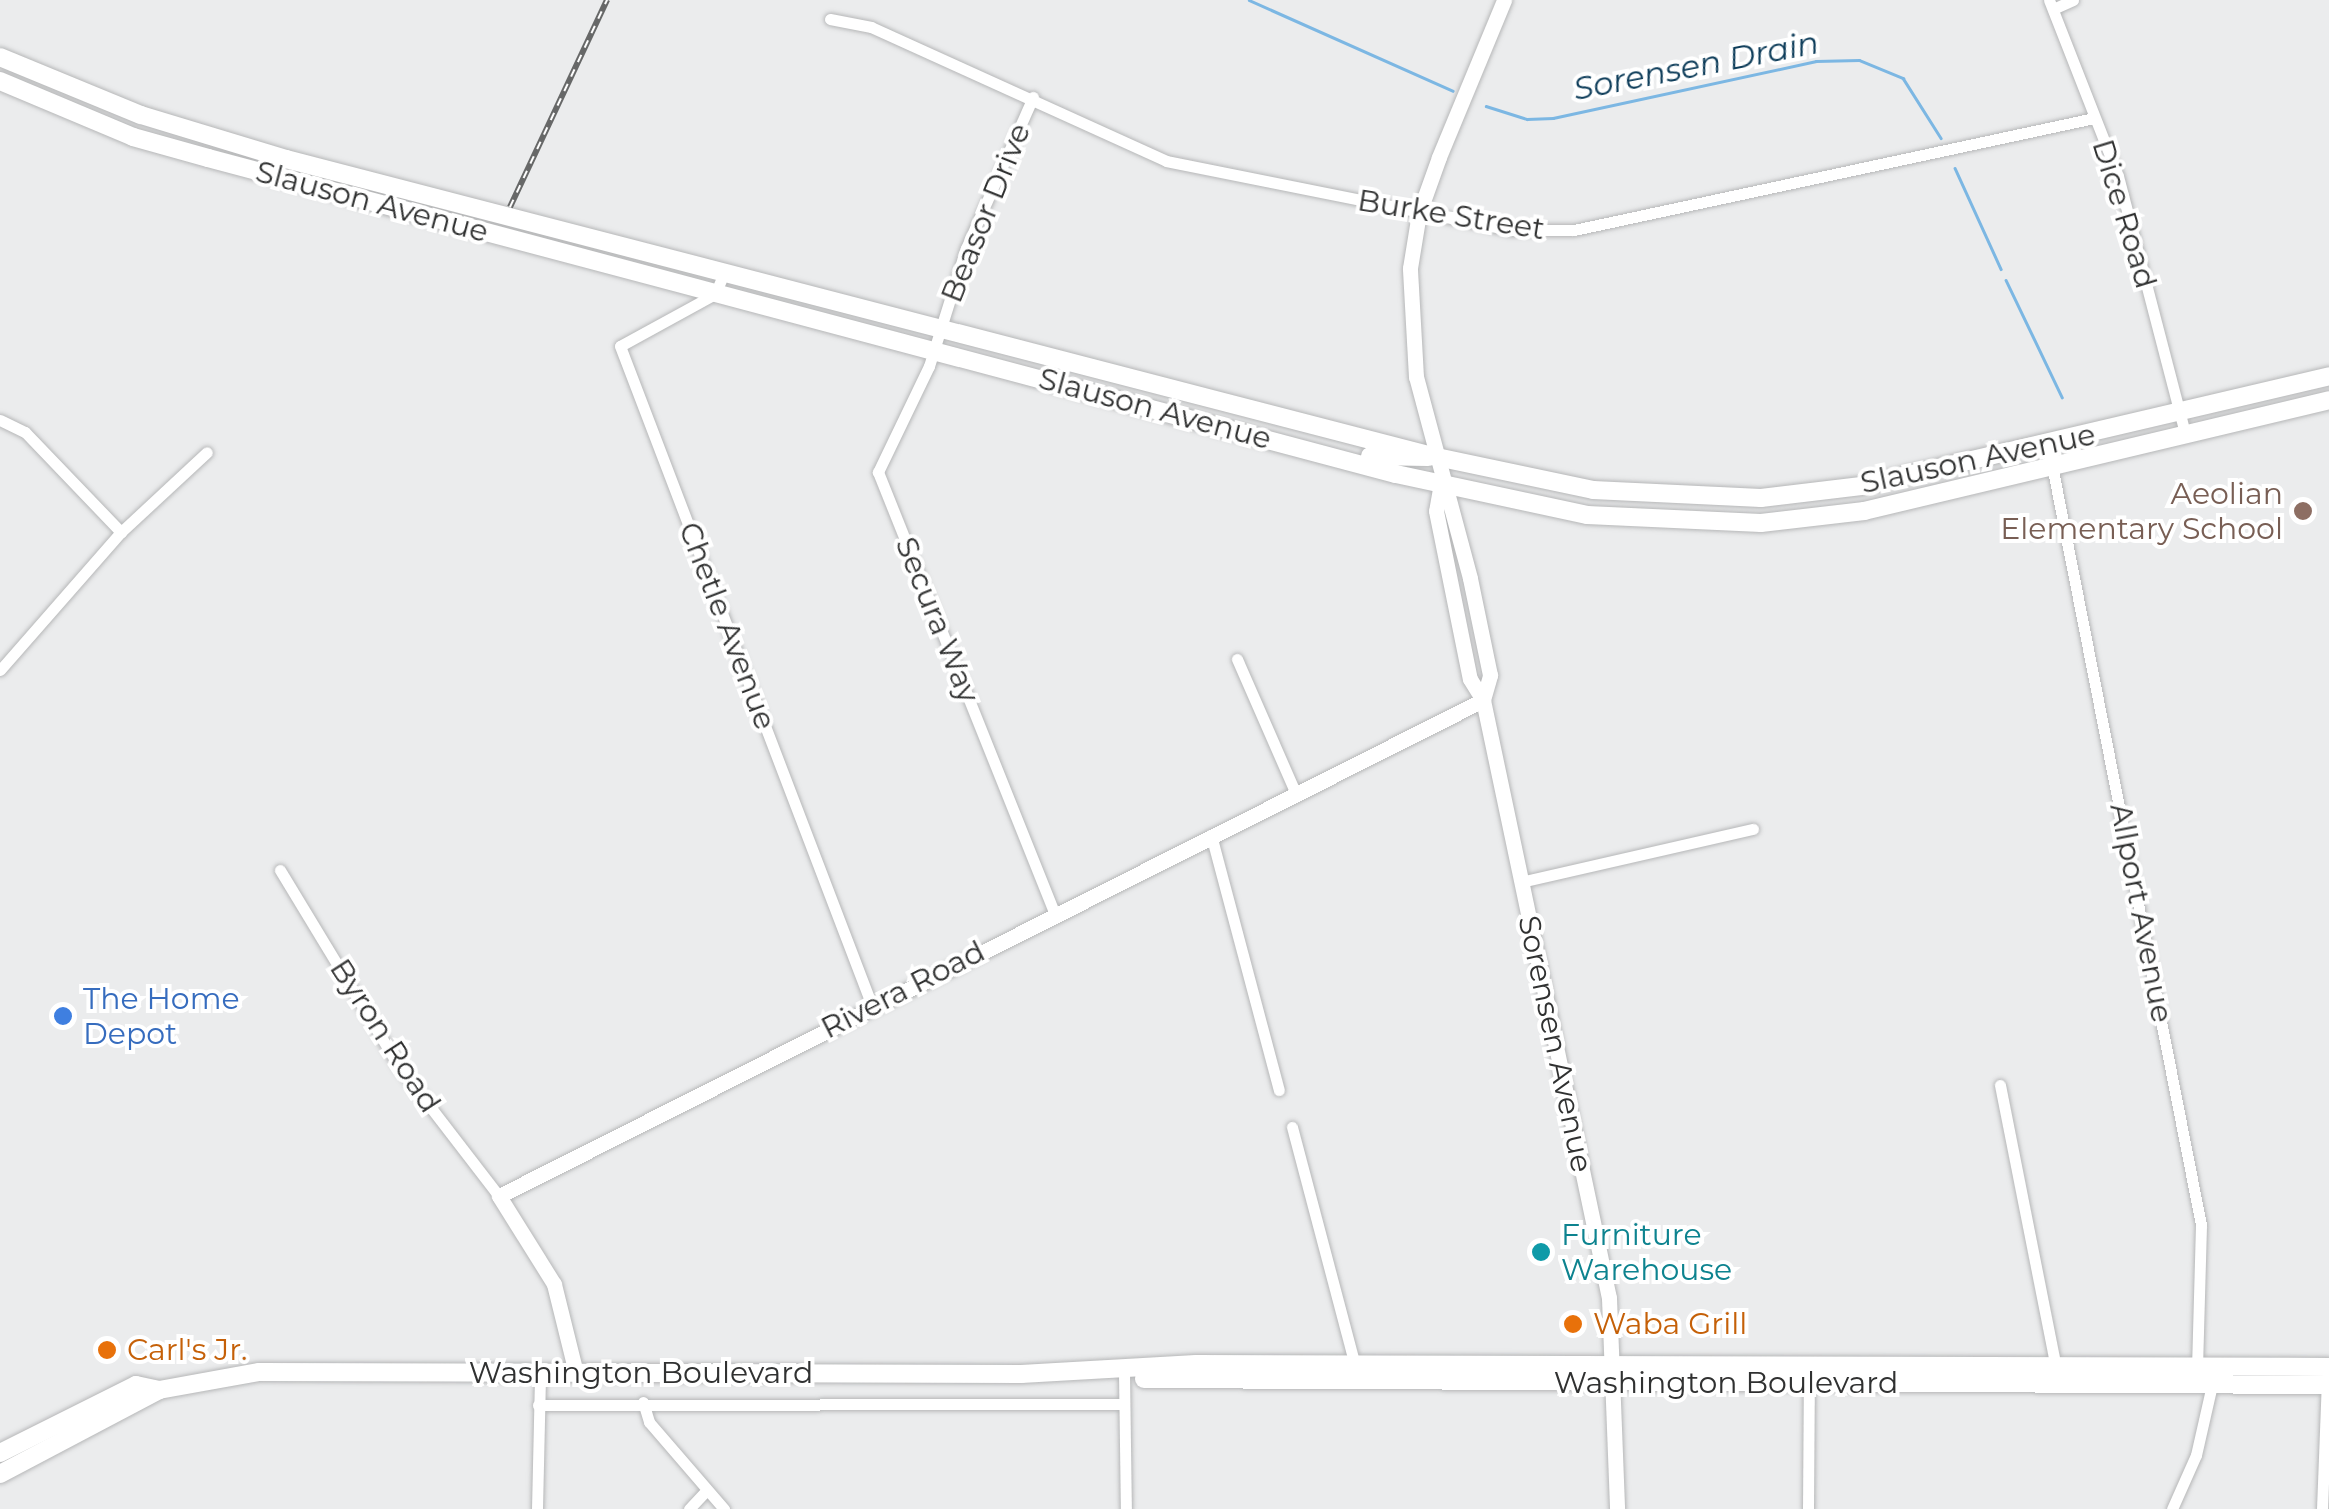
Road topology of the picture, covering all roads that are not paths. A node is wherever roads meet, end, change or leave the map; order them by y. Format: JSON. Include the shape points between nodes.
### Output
{"nodes":[{"id":1,"x":1504,"y":0,"type":"edge"},
{"id":2,"x":2073,"y":0,"type":"edge"},
{"id":3,"x":2051,"y":5,"type":"edge"},
{"id":4,"x":830,"y":19,"type":"dead end"},
{"id":5,"x":0,"y":57,"type":"edge"},
{"id":6,"x":0,"y":81,"type":"edge"},
{"id":7,"x":1034,"y":97,"type":"junction"},
{"id":8,"x":2094,"y":118,"type":"junction"},
{"id":9,"x":286,"y":159,"type":"junction"},
{"id":10,"x":278,"y":177,"type":"junction"},
{"id":11,"x":377,"y":181,"type":"junction"},
{"id":12,"x":370,"y":202,"type":"junction"},
{"id":13,"x":1419,"y":213,"type":"junction"},
{"id":14,"x":724,"y":273,"type":"junction"},
{"id":15,"x":715,"y":294,"type":"junction"},
{"id":16,"x":941,"y":330,"type":"junction"},
{"id":17,"x":936,"y":350,"type":"junction"},
{"id":18,"x":2329,"y":376,"type":"edge"},
{"id":19,"x":2329,"y":400,"type":"edge"},
{"id":20,"x":2179,"y":412,"type":"junction"},
{"id":21,"x":0,"y":420,"type":"edge"},
{"id":22,"x":2185,"y":434,"type":"junction"},
{"id":23,"x":1316,"y":451,"type":"junction"},
{"id":24,"x":207,"y":452,"type":"dead end"},
{"id":25,"x":2051,"y":454,"type":"junction"},
{"id":26,"x":1432,"y":456,"type":"junction"},
{"id":27,"x":1441,"y":484,"type":"junction"},
{"id":28,"x":1578,"y":487,"type":"junction"},
{"id":29,"x":121,"y":532,"type":"junction"},
{"id":30,"x":1238,"y":659,"type":"dead end"},
{"id":31,"x":0,"y":670,"type":"edge"},
{"id":32,"x":1483,"y":700,"type":"junction"},
{"id":33,"x":1295,"y":792,"type":"junction"},
{"id":34,"x":1753,"y":829,"type":"dead end"},
{"id":35,"x":1211,"y":835,"type":"junction"},
{"id":36,"x":280,"y":870,"type":"dead end"},
{"id":37,"x":1521,"y":882,"type":"junction"},
{"id":38,"x":1054,"y":912,"type":"junction"},
{"id":39,"x":872,"y":1006,"type":"junction"},
{"id":40,"x":2000,"y":1085,"type":"dead end"},
{"id":41,"x":1279,"y":1090,"type":"dead end"},
{"id":42,"x":1292,"y":1127,"type":"dead end"},
{"id":43,"x":499,"y":1196,"type":"junction"},
{"id":44,"x":1355,"y":1365,"type":"junction"},
{"id":45,"x":2056,"y":1367,"type":"junction"},
{"id":46,"x":540,"y":1373,"type":"junction"},
{"id":47,"x":576,"y":1373,"type":"junction"},
{"id":48,"x":1124,"y":1373,"type":"junction"},
{"id":49,"x":1616,"y":1374,"type":"junction"},
{"id":50,"x":1810,"y":1375,"type":"junction"},
{"id":51,"x":2206,"y":1376,"type":"junction"},
{"id":52,"x":2328,"y":1376,"type":"edge"},
{"id":53,"x":159,"y":1390,"type":"junction"},
{"id":54,"x":643,"y":1402,"type":"junction"},
{"id":55,"x":1122,"y":1404,"type":"junction"},
{"id":56,"x":538,"y":1405,"type":"junction"},
{"id":57,"x":0,"y":1453,"type":"edge"},
{"id":58,"x":0,"y":1474,"type":"edge"},
{"id":59,"x":706,"y":1491,"type":"junction"},
{"id":60,"x":537,"y":1509,"type":"edge"},
{"id":61,"x":689,"y":1509,"type":"edge"},
{"id":62,"x":724,"y":1509,"type":"edge"},
{"id":63,"x":1126,"y":1509,"type":"edge"},
{"id":64,"x":1617,"y":1509,"type":"edge"},
{"id":65,"x":1808,"y":1509,"type":"edge"},
{"id":66,"x":2172,"y":1509,"type":"edge"},
{"id":67,"x":2322,"y":1509,"type":"edge"}],
"edges":[{"from":1,"to":13,"type":"street","name":"Sorensen Avenue"},
{"from":2,"to":3,"type":"street"},
{"from":3,"to":8,"type":"street","name":"Dice Road"},
{"from":4,"to":7,"type":"street","name":"Burke Street","via":[[871,27]]},
{"from":5,"to":9,"type":"main road","name":"Slauson Avenue","via":[[141,116]]},
{"from":6,"to":10,"type":"main road","name":"Slauson Avenue","via":[[133,137]]},
{"from":7,"to":13,"type":"street","name":"Burke Street","via":[[1198,170]]},
{"from":7,"to":16,"type":"street","name":"Beasor Drive","via":[[966,248]]},
{"from":8,"to":13,"type":"street","name":"Burke Street","via":[[1574,230],[1510,230]]},
{"from":8,"to":20,"type":"street","name":"Dice Road","via":[[2118,176]]},
{"from":9,"to":10,"type":"main road"},
{"from":9,"to":11,"type":"main road","name":"Slauson Avenue"},
{"from":10,"to":12,"type":"main road","name":"Slauson Avenue"},
{"from":11,"to":12,"type":"main road"},
{"from":11,"to":14,"type":"main road","name":"Slauson Avenue"},
{"from":12,"to":15,"type":"main road","name":"Slauson Avenue"},
{"from":13,"to":26,"type":"street","name":"Sorensen Avenue","via":[[1411,328]]},
{"from":14,"to":15,"type":"street"},
{"from":14,"to":16,"type":"main road","name":"Slauson Avenue"},
{"from":15,"to":17,"type":"main road","name":"Slauson Avenue"},
{"from":15,"to":39,"type":"street","name":"Chetle Avenue","via":[[620,346]]},
{"from":16,"to":17,"type":"street","name":"Secura Way"},
{"from":16,"to":26,"type":"main road","name":"Slauson Avenue"},
{"from":17,"to":23,"type":"main road","name":"Slauson Avenue"},
{"from":17,"to":38,"type":"street","name":"Secura Way","via":[[878,472]]},
{"from":18,"to":20,"type":"main road","name":"Slauson Avenue"},
{"from":19,"to":22,"type":"main road","name":"Slauson Avenue"},
{"from":20,"to":22,"type":"street","name":"Dice Road"},
{"from":20,"to":25,"type":"main road","name":"Slauson Avenue"},
{"from":21,"to":29,"type":"street","via":[[25,432]]},
{"from":22,"to":25,"type":"main road","name":"Slauson Avenue"},
{"from":23,"to":26,"type":"main road","via":[[1388,460]]},
{"from":23,"to":27,"type":"main road","name":"Slauson Avenue"},
{"from":24,"to":29,"type":"street"},
{"from":25,"to":27,"type":"main road","name":"Slauson Avenue","via":[[1864,511],[1761,523],[1587,515]]},
{"from":25,"to":28,"type":"main road","name":"Slauson Avenue","via":[[1761,498]]},
{"from":25,"to":51,"type":"street","name":"Allport Avenue","via":[[2201,1225]]},
{"from":26,"to":27,"type":"street","name":"Sorensen Avenue"},
{"from":26,"to":28,"type":"main road","name":"Slauson Avenue"},
{"from":27,"to":28,"type":"main road","via":[[1482,474],[1562,491]]},
{"from":27,"to":32,"type":"street","name":"Sorensen Avenue","via":[[1455,506],[1490,676]]},
{"from":29,"to":31,"type":"street"},
{"from":30,"to":33,"type":"street"},
{"from":32,"to":33,"type":"street","name":"Rivera Road"},
{"from":32,"to":37,"type":"street","name":"Sorensen Avenue"},
{"from":33,"to":35,"type":"street","name":"Rivera Road"},
{"from":34,"to":37,"type":"street"},
{"from":35,"to":38,"type":"street","name":"Rivera Road"},
{"from":35,"to":41,"type":"street"},
{"from":36,"to":43,"type":"street","name":"Byron Road","via":[[398,1065]]},
{"from":37,"to":49,"type":"street","name":"Sorensen Avenue","via":[[1608,1298]]},
{"from":38,"to":39,"type":"street","name":"Rivera Road"},
{"from":39,"to":43,"type":"street","name":"Rivera Road"},
{"from":40,"to":45,"type":"street"},
{"from":42,"to":44,"type":"street"},
{"from":43,"to":47,"type":"street","via":[[554,1284]]},
{"from":44,"to":48,"type":"main road","name":"Washington Boulevard","via":[[1196,1364]]},
{"from":44,"to":49,"type":"main road","name":"Washington Boulevard"},
{"from":45,"to":50,"type":"main road","name":"Washington Boulevard"},
{"from":45,"to":51,"type":"main road","name":"Washington Boulevard"},
{"from":46,"to":47,"type":"main road","name":"Washington Boulevard"},
{"from":46,"to":53,"type":"main road","name":"Washington Boulevard","via":[[260,1372]]},
{"from":46,"to":56,"type":"street"},
{"from":47,"to":48,"type":"main road","name":"Washington Boulevard"},
{"from":48,"to":49,"type":"main road","name":"Washington Boulevard","via":[[1152,1381]]},
{"from":48,"to":55,"type":"street"},
{"from":49,"to":50,"type":"main road","name":"Washington Boulevard"},
{"from":49,"to":64,"type":"street","name":"Sorensen Avenue"},
{"from":50,"to":51,"type":"main road","name":"Washington Boulevard"},
{"from":50,"to":65,"type":"street"},
{"from":51,"to":52,"type":"main road","name":"Washington Boulevard"},
{"from":51,"to":66,"type":"street","name":"Allport Avenue","via":[[2196,1455]]},
{"from":52,"to":67,"type":"street"},
{"from":53,"to":57,"type":"main road","name":"Washington Boulevard","via":[[136,1386]]},
{"from":53,"to":58,"type":"main road","name":"Washington Boulevard"},
{"from":54,"to":55,"type":"street","name":"Washington Boulevard"},
{"from":54,"to":56,"type":"street","name":"Washington Boulevard"},
{"from":54,"to":59,"type":"street","via":[[649,1422]]},
{"from":55,"to":63,"type":"street"},
{"from":56,"to":60,"type":"street"},
{"from":59,"to":61,"type":"street"},
{"from":59,"to":62,"type":"street"}]}
